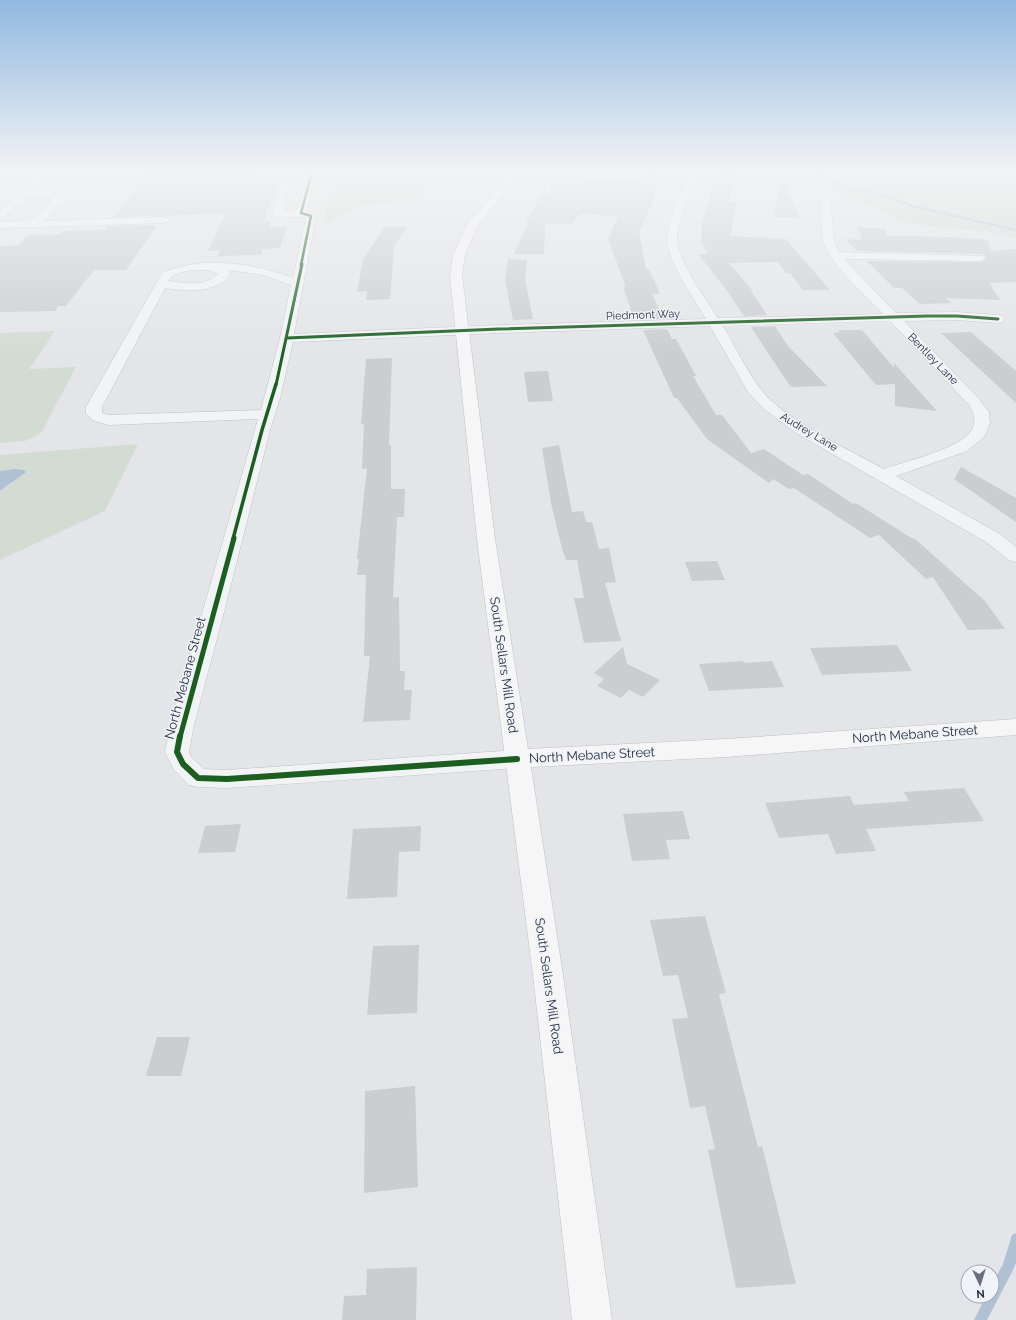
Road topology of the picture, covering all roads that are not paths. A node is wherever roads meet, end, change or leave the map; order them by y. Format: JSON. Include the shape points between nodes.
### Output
{"nodes":[{"id":1,"x":307,"y":234,"type":"edge"},
{"id":2,"x":468,"y":234,"type":"edge"},
{"id":3,"x":672,"y":234,"type":"edge"},
{"id":4,"x":828,"y":234,"type":"edge"},
{"id":5,"x":834,"y":255,"type":"junction"},
{"id":6,"x":979,"y":258,"type":"dead end"},
{"id":7,"x":212,"y":267,"type":"junction"},
{"id":8,"x":300,"y":268,"type":"junction"},
{"id":9,"x":264,"y":272,"type":"junction"},
{"id":10,"x":297,"y":283,"type":"junction"},
{"id":11,"x":161,"y":284,"type":"junction"},
{"id":12,"x":892,"y":317,"type":"junction"},
{"id":13,"x":998,"y":319,"type":"dead end"},
{"id":14,"x":715,"y":322,"type":"junction"},
{"id":15,"x":461,"y":331,"type":"junction"},
{"id":16,"x":287,"y":338,"type":"junction"},
{"id":17,"x":267,"y":414,"type":"junction"},
{"id":18,"x":883,"y":475,"type":"junction"},
{"id":19,"x":1016,"y":556,"type":"edge"},
{"id":20,"x":1016,"y":727,"type":"edge"},
{"id":21,"x":517,"y":759,"type":"junction"},
{"id":22,"x":592,"y":1320,"type":"edge"}],
"edges":[{"from":1,"to":8,"type":"street","name":"North Mebane Street"},
{"from":2,"to":15,"type":"main road","name":"South Sellars Mill Road","via":[[459,255],[456,276]]},
{"from":3,"to":14,"type":"street","name":"Audrey Lane","via":[[670,239],[677,259]]},
{"from":4,"to":5,"type":"street","name":"Bentley Lane"},
{"from":5,"to":6,"type":"street"},
{"from":5,"to":12,"type":"street","name":"Bentley Lane"},
{"from":7,"to":9,"type":"street"},
{"from":7,"to":11,"type":"street","via":[[176,270],[166,275]]},
{"from":7,"to":11,"type":"street","via":[[224,275],[213,283],[186,287]]},
{"from":8,"to":9,"type":"street"},
{"from":8,"to":10,"type":"street","name":"North Mebane Street"},
{"from":9,"to":10,"type":"street"},
{"from":10,"to":16,"type":"street","name":"North Mebane Street"},
{"from":11,"to":17,"type":"street","via":[[94,408],[94,414],[109,420]]},
{"from":12,"to":13,"type":"street","name":"Piedmont Way","via":[[956,316]]},
{"from":12,"to":14,"type":"street","name":"Piedmont Way"},
{"from":12,"to":18,"type":"street","name":"Bentley Lane","via":[[974,402],[981,412],[982,423],[978,434],[961,448]]},
{"from":14,"to":15,"type":"street","name":"Piedmont Way"},
{"from":14,"to":18,"type":"street","name":"Audrey Lane","via":[[753,389],[775,412]]},
{"from":15,"to":16,"type":"street","name":"Piedmont Way"},
{"from":15,"to":21,"type":"main road","name":"South Sellars Mill Road","via":[[486,539]]},
{"from":16,"to":17,"type":"street","name":"North Mebane Street"},
{"from":17,"to":21,"type":"street","name":"North Mebane Street","via":[[182,725],[177,752],[183,764],[198,778],[228,778]]},
{"from":18,"to":19,"type":"street","name":"Audrey Lane","via":[[993,538]]},
{"from":20,"to":21,"type":"main road","name":"North Mebane Street","via":[[726,748]]},
{"from":21,"to":22,"type":"main road","name":"South Sellars Mill Road","via":[[548,975]]}]}
